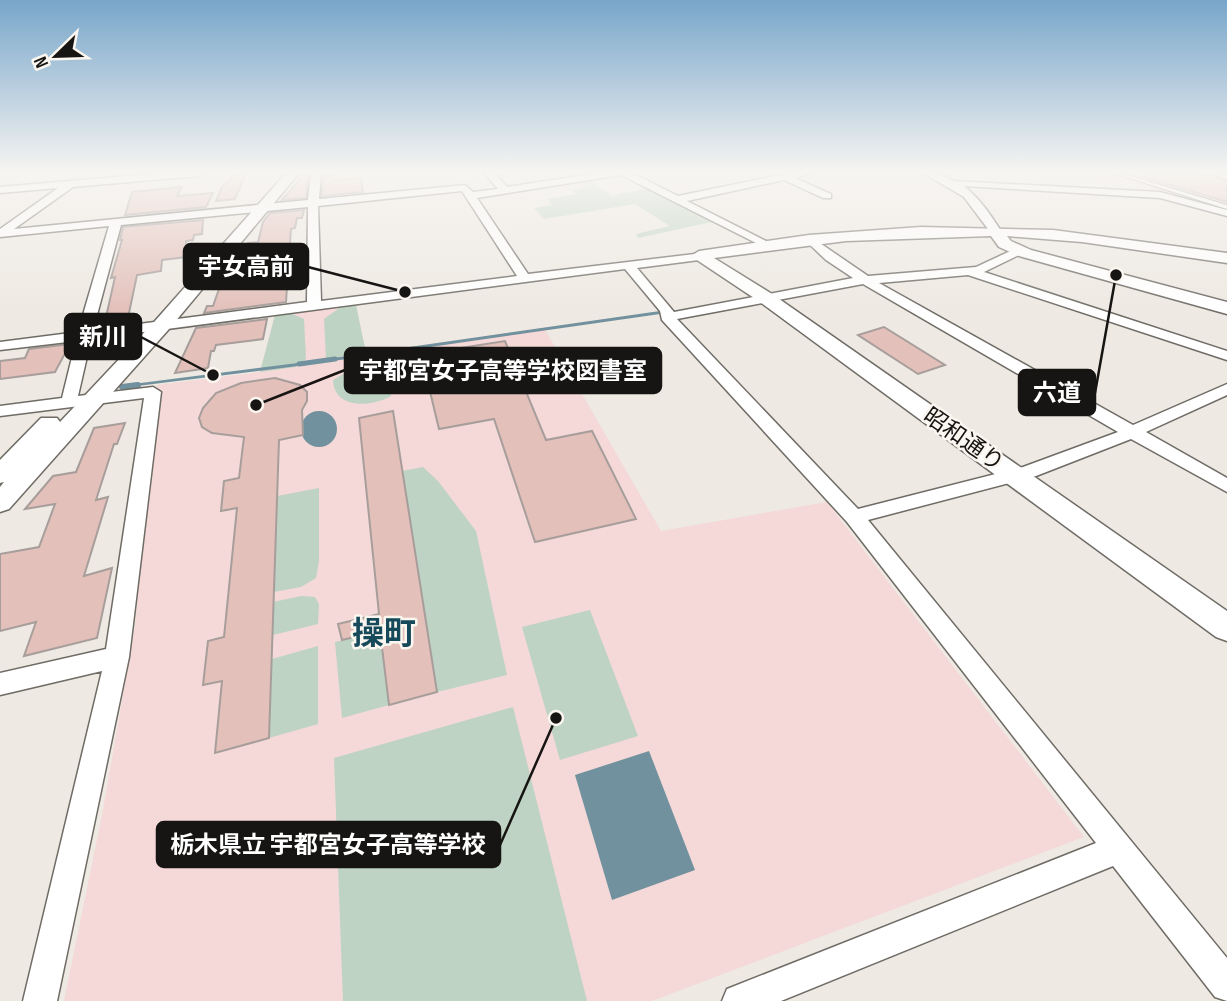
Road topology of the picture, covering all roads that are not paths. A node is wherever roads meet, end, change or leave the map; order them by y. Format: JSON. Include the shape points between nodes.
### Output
{"nodes":[{"id":1,"x":20,"y":220,"type":"edge"},
{"id":2,"x":142,"y":220,"type":"edge"},
{"id":3,"x":242,"y":220,"type":"edge"},
{"id":4,"x":243,"y":220,"type":"edge"},
{"id":5,"x":313,"y":220,"type":"edge"},
{"id":6,"x":486,"y":220,"type":"edge"},
{"id":7,"x":715,"y":220,"type":"edge"},
{"id":8,"x":988,"y":220,"type":"edge"},
{"id":9,"x":116,"y":222,"type":"junction"},
{"id":10,"x":995,"y":231,"type":"junction"},
{"id":11,"x":0,"y":234,"type":"edge"},
{"id":12,"x":811,"y":240,"type":"junction"},
{"id":13,"x":764,"y":244,"type":"junction"},
{"id":14,"x":1019,"y":251,"type":"junction"},
{"id":15,"x":705,"y":255,"type":"junction"},
{"id":16,"x":1227,"y":258,"type":"edge"},
{"id":17,"x":629,"y":266,"type":"junction"},
{"id":18,"x":969,"y":271,"type":"junction"},
{"id":19,"x":526,"y":279,"type":"junction"},
{"id":20,"x":867,"y":281,"type":"junction"},
{"id":21,"x":172,"y":289,"type":"dead end"},
{"id":22,"x":772,"y":297,"type":"junction"},
{"id":23,"x":314,"y":306,"type":"junction"},
{"id":24,"x":1227,"y":308,"type":"edge"},
{"id":25,"x":158,"y":317,"type":"junction"},
{"id":26,"x":667,"y":317,"type":"junction"},
{"id":27,"x":134,"y":329,"type":"junction"},
{"id":28,"x":84,"y":336,"type":"junction"},
{"id":29,"x":0,"y":346,"type":"edge"},
{"id":30,"x":1227,"y":356,"type":"edge"},
{"id":31,"x":1227,"y":389,"type":"edge"},
{"id":32,"x":96,"y":398,"type":"junction"},
{"id":33,"x":69,"y":402,"type":"junction"},
{"id":34,"x":0,"y":411,"type":"edge"},
{"id":35,"x":1133,"y":431,"type":"junction"},
{"id":36,"x":1022,"y":474,"type":"junction"},
{"id":37,"x":0,"y":475,"type":"edge"},
{"id":38,"x":1227,"y":486,"type":"edge"},
{"id":39,"x":0,"y":503,"type":"edge"},
{"id":40,"x":854,"y":517,"type":"junction"},
{"id":41,"x":1227,"y":611,"type":"edge"},
{"id":42,"x":1227,"y":628,"type":"edge"},
{"id":43,"x":117,"y":657,"type":"junction"},
{"id":44,"x":0,"y":684,"type":"edge"},
{"id":45,"x":1118,"y":849,"type":"junction"},
{"id":46,"x":1227,"y":985,"type":"edge"},
{"id":47,"x":40,"y":1001,"type":"edge"},
{"id":48,"x":739,"y":1001,"type":"edge"}],
"edges":[{"from":1,"to":11,"type":"street"},
{"from":2,"to":9,"type":"street"},
{"from":3,"to":21,"type":"street"},
{"from":4,"to":25,"type":"street"},
{"from":5,"to":23,"type":"street"},
{"from":6,"to":19,"type":"street"},
{"from":7,"to":13,"type":"street"},
{"from":8,"to":10,"type":"street"},
{"from":9,"to":11,"type":"street"},
{"from":9,"to":28,"type":"street"},
{"from":10,"to":12,"type":"street"},
{"from":10,"to":14,"type":"street","via":[[1001,241]]},
{"from":10,"to":16,"type":"street"},
{"from":12,"to":13,"type":"street"},
{"from":12,"to":20,"type":"street"},
{"from":13,"to":15,"type":"street"},
{"from":14,"to":18,"type":"street"},
{"from":14,"to":24,"type":"street"},
{"from":15,"to":17,"type":"street"},
{"from":15,"to":22,"type":"street","name":"昭和通り"},
{"from":17,"to":19,"type":"street"},
{"from":17,"to":26,"type":"street","via":[[667,310]]},
{"from":18,"to":20,"type":"street"},
{"from":18,"to":30,"type":"street"},
{"from":19,"to":23,"type":"street"},
{"from":20,"to":22,"type":"street"},
{"from":20,"to":35,"type":"street"},
{"from":22,"to":26,"type":"street"},
{"from":22,"to":36,"type":"street","name":"昭和通り"},
{"from":23,"to":25,"type":"street"},
{"from":25,"to":27,"type":"street"},
{"from":25,"to":32,"type":"street"},
{"from":26,"to":40,"type":"street"},
{"from":27,"to":28,"type":"street"},
{"from":27,"to":33,"type":"street"},
{"from":28,"to":29,"type":"street"},
{"from":28,"to":33,"type":"street"},
{"from":31,"to":35,"type":"street"},
{"from":32,"to":33,"type":"street"},
{"from":32,"to":39,"type":"street"},
{"from":32,"to":43,"type":"street","via":[[153,392]]},
{"from":33,"to":34,"type":"street"},
{"from":33,"to":37,"type":"street"},
{"from":35,"to":36,"type":"street"},
{"from":35,"to":38,"type":"street"},
{"from":36,"to":40,"type":"street"},
{"from":36,"to":41,"type":"street","name":"昭和通り"},
{"from":36,"to":42,"type":"street","name":"昭和通り"},
{"from":40,"to":45,"type":"street"},
{"from":43,"to":44,"type":"street"},
{"from":43,"to":47,"type":"street"},
{"from":45,"to":46,"type":"street"},
{"from":45,"to":48,"type":"street"}]}
